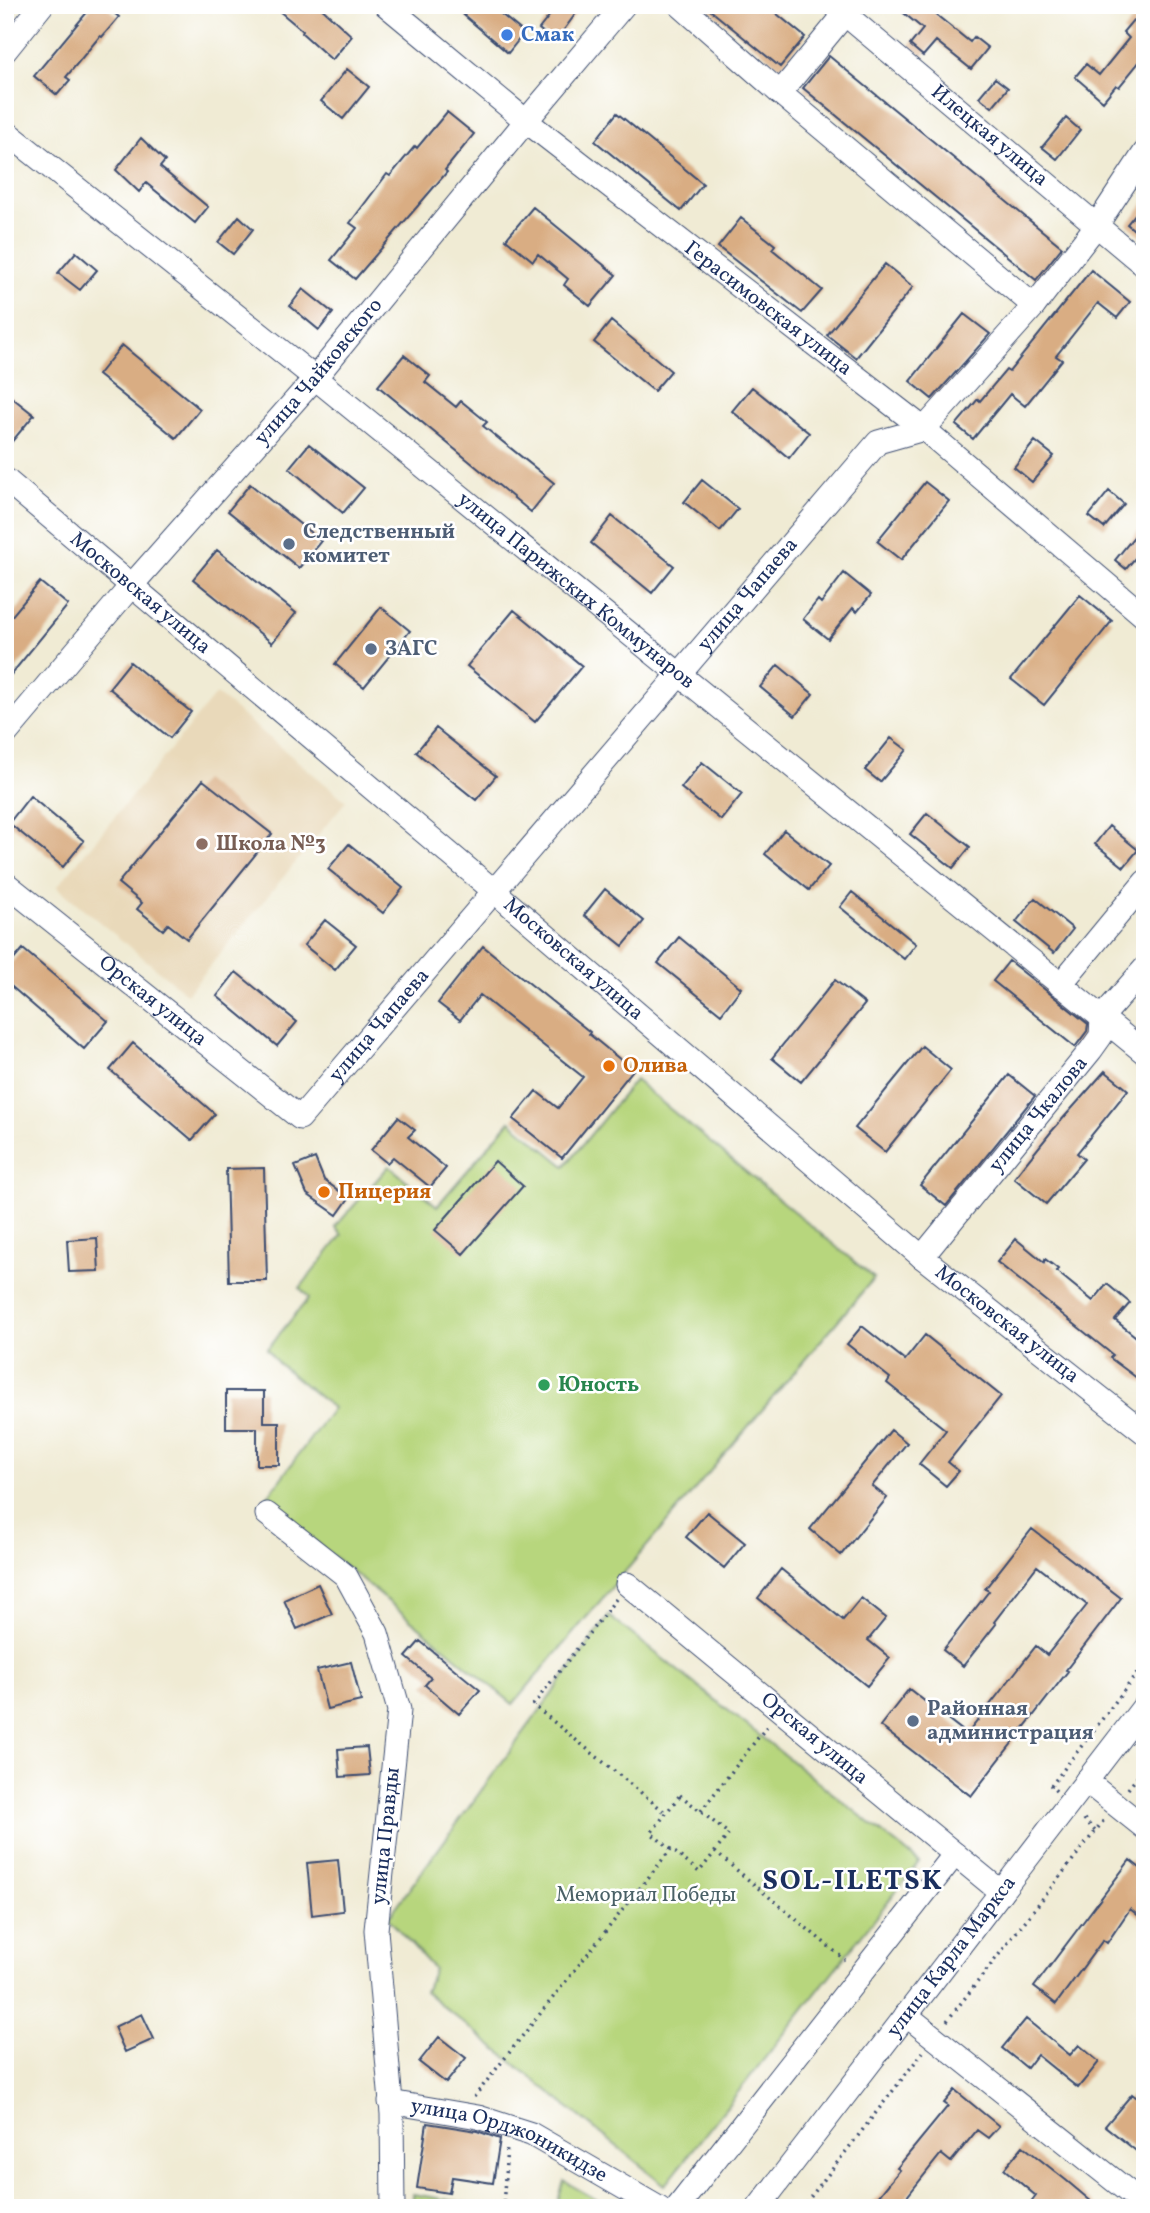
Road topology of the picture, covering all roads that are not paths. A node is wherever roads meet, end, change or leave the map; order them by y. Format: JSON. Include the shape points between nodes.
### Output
{"nodes":[{"id":1,"x":42,"y":5,"type":"edge"},
{"id":2,"x":386,"y":5,"type":"edge"},
{"id":3,"x":624,"y":5,"type":"edge"},
{"id":4,"x":680,"y":5,"type":"edge"},
{"id":5,"x":840,"y":9,"type":"edge"},
{"id":6,"x":5,"y":51,"type":"edge"},
{"id":7,"x":780,"y":93,"type":"junction"},
{"id":8,"x":526,"y":121,"type":"junction"},
{"id":9,"x":5,"y":131,"type":"edge"},
{"id":10,"x":1145,"y":152,"type":"edge"},
{"id":11,"x":1096,"y":226,"type":"junction"},
{"id":12,"x":1145,"y":266,"type":"edge"},
{"id":13,"x":1034,"y":306,"type":"junction"},
{"id":14,"x":315,"y":378,"type":"junction"},
{"id":15,"x":924,"y":429,"type":"junction"},
{"id":16,"x":5,"y":479,"type":"edge"},
{"id":17,"x":131,"y":586,"type":"junction"},
{"id":18,"x":1145,"y":617,"type":"edge"},
{"id":19,"x":680,"y":675,"type":"junction"},
{"id":20,"x":5,"y":735,"type":"edge"},
{"id":21,"x":1145,"y":882,"type":"edge"},
{"id":22,"x":5,"y":883,"type":"edge"},
{"id":23,"x":494,"y":891,"type":"junction"},
{"id":24,"x":1145,"y":968,"type":"edge"},
{"id":25,"x":1060,"y":985,"type":"junction"},
{"id":26,"x":1102,"y":1017,"type":"junction"},
{"id":27,"x":1145,"y":1053,"type":"edge"},
{"id":28,"x":300,"y":1118,"type":"joint"},
{"id":29,"x":922,"y":1257,"type":"junction"},
{"id":30,"x":1145,"y":1433,"type":"edge"},
{"id":31,"x":267,"y":1514,"type":"dead end"},
{"id":32,"x":627,"y":1584,"type":"road end"},
{"id":33,"x":1145,"y":1705,"type":"edge"},
{"id":34,"x":1086,"y":1781,"type":"junction"},
{"id":35,"x":1145,"y":1828,"type":"edge"},
{"id":36,"x":955,"y":1854,"type":"junction"},
{"id":37,"x":1001,"y":1892,"type":"junction"},
{"id":38,"x":906,"y":2015,"type":"junction"},
{"id":39,"x":390,"y":2102,"type":"junction"},
{"id":40,"x":1145,"y":2206,"type":"edge"},
{"id":41,"x":393,"y":2208,"type":"edge"},
{"id":42,"x":659,"y":2208,"type":"edge"},
{"id":43,"x":677,"y":2208,"type":"edge"},
{"id":44,"x":758,"y":2208,"type":"edge"}],
"edges":[{"from":1,"to":6,"type":"street"},
{"from":2,"to":8,"type":"street","name":"Герасимовская улица"},
{"from":3,"to":8,"type":"street","name":"улица Чайковского"},
{"from":4,"to":7,"type":"street"},
{"from":5,"to":7,"type":"street"},
{"from":5,"to":11,"type":"street","name":"Илецкая улица"},
{"from":7,"to":13,"type":"street"},
{"from":8,"to":14,"type":"street","name":"улица Чайковского"},
{"from":8,"to":15,"type":"street","name":"Герасимовская улица"},
{"from":9,"to":14,"type":"street","name":"улица Парижских Коммунаров"},
{"from":10,"to":11,"type":"street"},
{"from":11,"to":12,"type":"street","name":"Илецкая улица"},
{"from":11,"to":13,"type":"street"},
{"from":13,"to":15,"type":"street"},
{"from":14,"to":17,"type":"street","name":"улица Чайковского"},
{"from":14,"to":19,"type":"street","name":"улица Парижских Коммунаров"},
{"from":15,"to":18,"type":"street","name":"Герасимовская улица"},
{"from":15,"to":19,"type":"street","name":"улица Чапаева","via":[[878,442]]},
{"from":16,"to":17,"type":"street","name":"Московская улица"},
{"from":17,"to":20,"type":"street","name":"улица Чайковского"},
{"from":17,"to":23,"type":"street","name":"Московская улица"},
{"from":19,"to":23,"type":"street","name":"улица Чапаева"},
{"from":19,"to":25,"type":"street","name":"улица Парижских Коммунаров"},
{"from":21,"to":25,"type":"street"},
{"from":22,"to":28,"type":"street","name":"Орская улица"},
{"from":23,"to":28,"type":"street","name":"улица Чапаева"},
{"from":23,"to":29,"type":"street","name":"Московская улица"},
{"from":24,"to":26,"type":"street","name":"улица Чкалова"},
{"from":25,"to":26,"type":"street","name":"улица Парижских Коммунаров"},
{"from":26,"to":27,"type":"street","name":"улица Парижских Коммунаров"},
{"from":26,"to":29,"type":"street","name":"улица Чкалова","via":[[1101,1036],[1091,1050]]},
{"from":29,"to":30,"type":"street","name":"Московская улица"},
{"from":31,"to":39,"type":"street","name":"улица Правды","via":[[346,1576],[377,1633],[399,1710],[376,1930]]},
{"from":32,"to":36,"type":"street","name":"Орская улица"},
{"from":33,"to":34,"type":"street","name":"улица Карла Маркса"},
{"from":34,"to":35,"type":"street"},
{"from":34,"to":37,"type":"street","name":"улица Карла Маркса"},
{"from":36,"to":37,"type":"street","name":"Орская улица"},
{"from":36,"to":43,"type":"street"},
{"from":37,"to":38,"type":"street","name":"улица Карла Маркса"},
{"from":38,"to":40,"type":"street"},
{"from":38,"to":44,"type":"street","name":"улица Карла Маркса"},
{"from":39,"to":41,"type":"street","name":"улица Правды"},
{"from":39,"to":42,"type":"street","name":"улица Орджоникидзе","via":[[461,2114],[531,2134]]}]}
